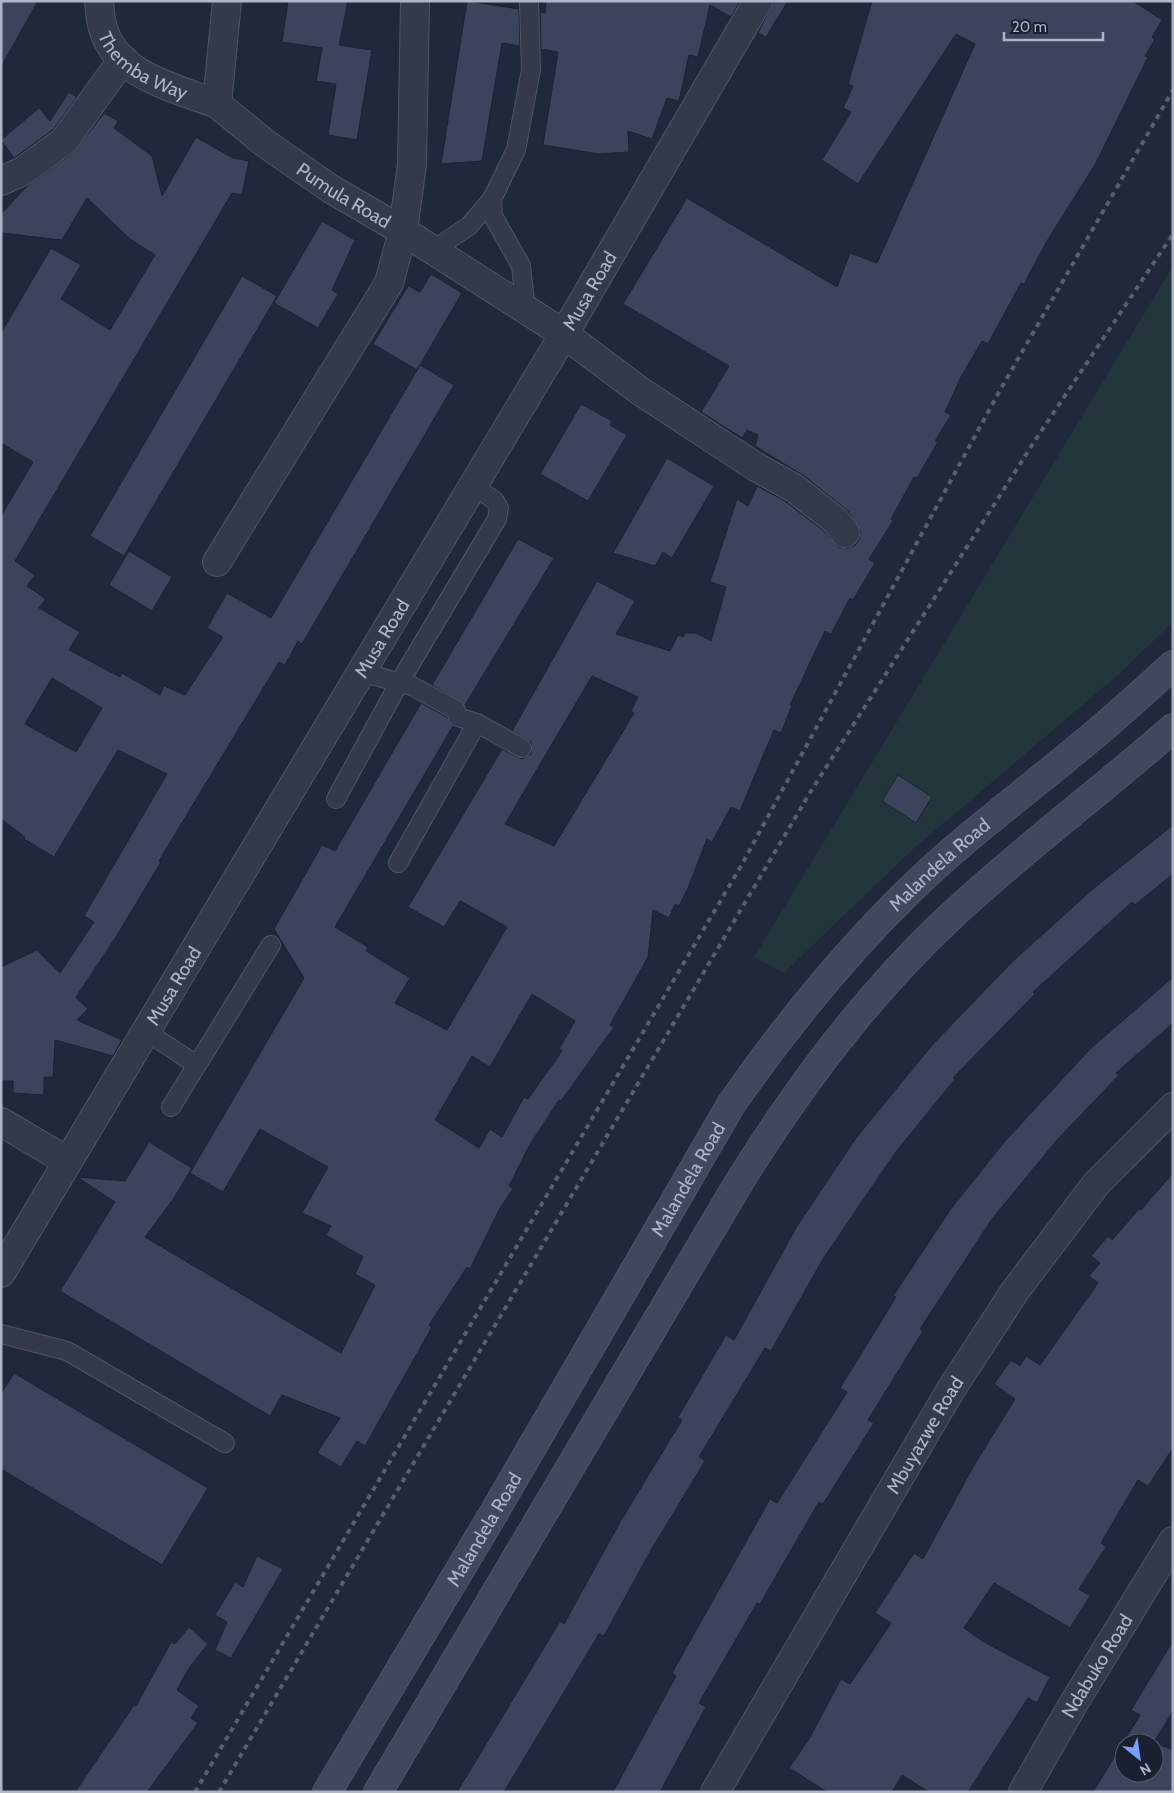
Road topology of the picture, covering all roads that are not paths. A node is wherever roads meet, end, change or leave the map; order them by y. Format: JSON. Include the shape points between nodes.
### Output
{"nodes":[{"id":1,"x":99,"y":1,"type":"edge"},
{"id":2,"x":227,"y":1,"type":"edge"},
{"id":3,"x":415,"y":1,"type":"edge"},
{"id":4,"x":529,"y":1,"type":"edge"},
{"id":5,"x":758,"y":1,"type":"edge"},
{"id":6,"x":123,"y":59,"type":"junction"},
{"id":7,"x":217,"y":104,"type":"junction"},
{"id":8,"x":1,"y":181,"type":"edge"},
{"id":9,"x":492,"y":199,"type":"junction"},
{"id":10,"x":403,"y":231,"type":"junction"},
{"id":11,"x":433,"y":250,"type":"junction"},
{"id":12,"x":526,"y":310,"type":"junction"},
{"id":13,"x":564,"y":334,"type":"junction"},
{"id":14,"x":473,"y":485,"type":"junction"},
{"id":15,"x":845,"y":533,"type":"dead end"},
{"id":16,"x":217,"y":562,"type":"dead end"},
{"id":17,"x":1173,"y":665,"type":"edge"},
{"id":18,"x":361,"y":672,"type":"junction"},
{"id":19,"x":399,"y":682,"type":"junction"},
{"id":20,"x":477,"y":723,"type":"junction"},
{"id":21,"x":1173,"y":728,"type":"edge"},
{"id":22,"x":522,"y":748,"type":"dead end"},
{"id":23,"x":336,"y":799,"type":"dead end"},
{"id":24,"x":398,"y":863,"type":"dead end"},
{"id":25,"x":270,"y":945,"type":"dead end"},
{"id":26,"x":145,"y":1031,"type":"junction"},
{"id":27,"x":197,"y":1065,"type":"junction"},
{"id":28,"x":171,"y":1107,"type":"dead end"},
{"id":29,"x":1173,"y":1107,"type":"edge"},
{"id":30,"x":1,"y":1122,"type":"edge"},
{"id":31,"x":67,"y":1161,"type":"junction"},
{"id":32,"x":1,"y":1273,"type":"edge"},
{"id":33,"x":1,"y":1334,"type":"edge"},
{"id":34,"x":225,"y":1443,"type":"dead end"},
{"id":35,"x":1173,"y":1541,"type":"edge"},
{"id":36,"x":327,"y":1792,"type":"edge"},
{"id":37,"x":378,"y":1792,"type":"edge"},
{"id":38,"x":715,"y":1792,"type":"edge"},
{"id":39,"x":1023,"y":1792,"type":"edge"}],
"edges":[{"from":1,"to":6,"type":"street","name":"Themba Way","via":[[103,29],[114,51]]},
{"from":2,"to":7,"type":"street"},
{"from":3,"to":10,"type":"street","via":[[412,164]]},
{"from":4,"to":9,"type":"lane","via":[[531,70],[516,150]]},
{"from":5,"to":13,"type":"street","name":"Musa Road"},
{"from":6,"to":7,"type":"street","name":"Themba Way","via":[[136,72]]},
{"from":6,"to":8,"type":"street","via":[[64,141],[23,171]]},
{"from":7,"to":10,"type":"street","name":"Pumula Road","via":[[266,144],[331,189]]},
{"from":9,"to":11,"type":"lane","via":[[469,226]]},
{"from":9,"to":12,"type":"lane","via":[[493,216],[521,266]]},
{"from":10,"to":11,"type":"street","name":"Pumula Road"},
{"from":10,"to":16,"type":"street","via":[[389,283]]},
{"from":11,"to":12,"type":"street","name":"Pumula Road"},
{"from":12,"to":13,"type":"street","name":"Pumula Road"},
{"from":13,"to":14,"type":"street","name":"Musa Road"},
{"from":13,"to":15,"type":"street","name":"Pumula Road","via":[[640,391],[794,488],[836,521]]},
{"from":14,"to":18,"type":"street","name":"Musa Road"},
{"from":14,"to":19,"type":"lane","via":[[495,501],[499,508],[497,519]]},
{"from":17,"to":36,"type":"main road","name":"Malandela Road","via":[[912,888],[835,968],[770,1049],[732,1103]]},
{"from":18,"to":19,"type":"lane"},
{"from":18,"to":26,"type":"street","name":"Musa Road"},
{"from":19,"to":20,"type":"lane","via":[[456,710],[458,717]]},
{"from":19,"to":23,"type":"lane"},
{"from":20,"to":22,"type":"lane"},
{"from":20,"to":24,"type":"lane"},
{"from":21,"to":37,"type":"main road","via":[[948,919],[871,1000],[800,1088],[735,1189]]},
{"from":25,"to":27,"type":"lane"},
{"from":26,"to":27,"type":"lane"},
{"from":26,"to":31,"type":"street","name":"Musa Road"},
{"from":27,"to":28,"type":"lane"},
{"from":29,"to":38,"type":"street","name":"Mbuyazwe Road","via":[[1096,1184],[1015,1291],[950,1390]]},
{"from":30,"to":31,"type":"street"},
{"from":31,"to":32,"type":"street","name":"Musa Road"},
{"from":33,"to":34,"type":"lane","via":[[67,1351]]},
{"from":35,"to":39,"type":"street","name":"Ndabuko Road"}]}
